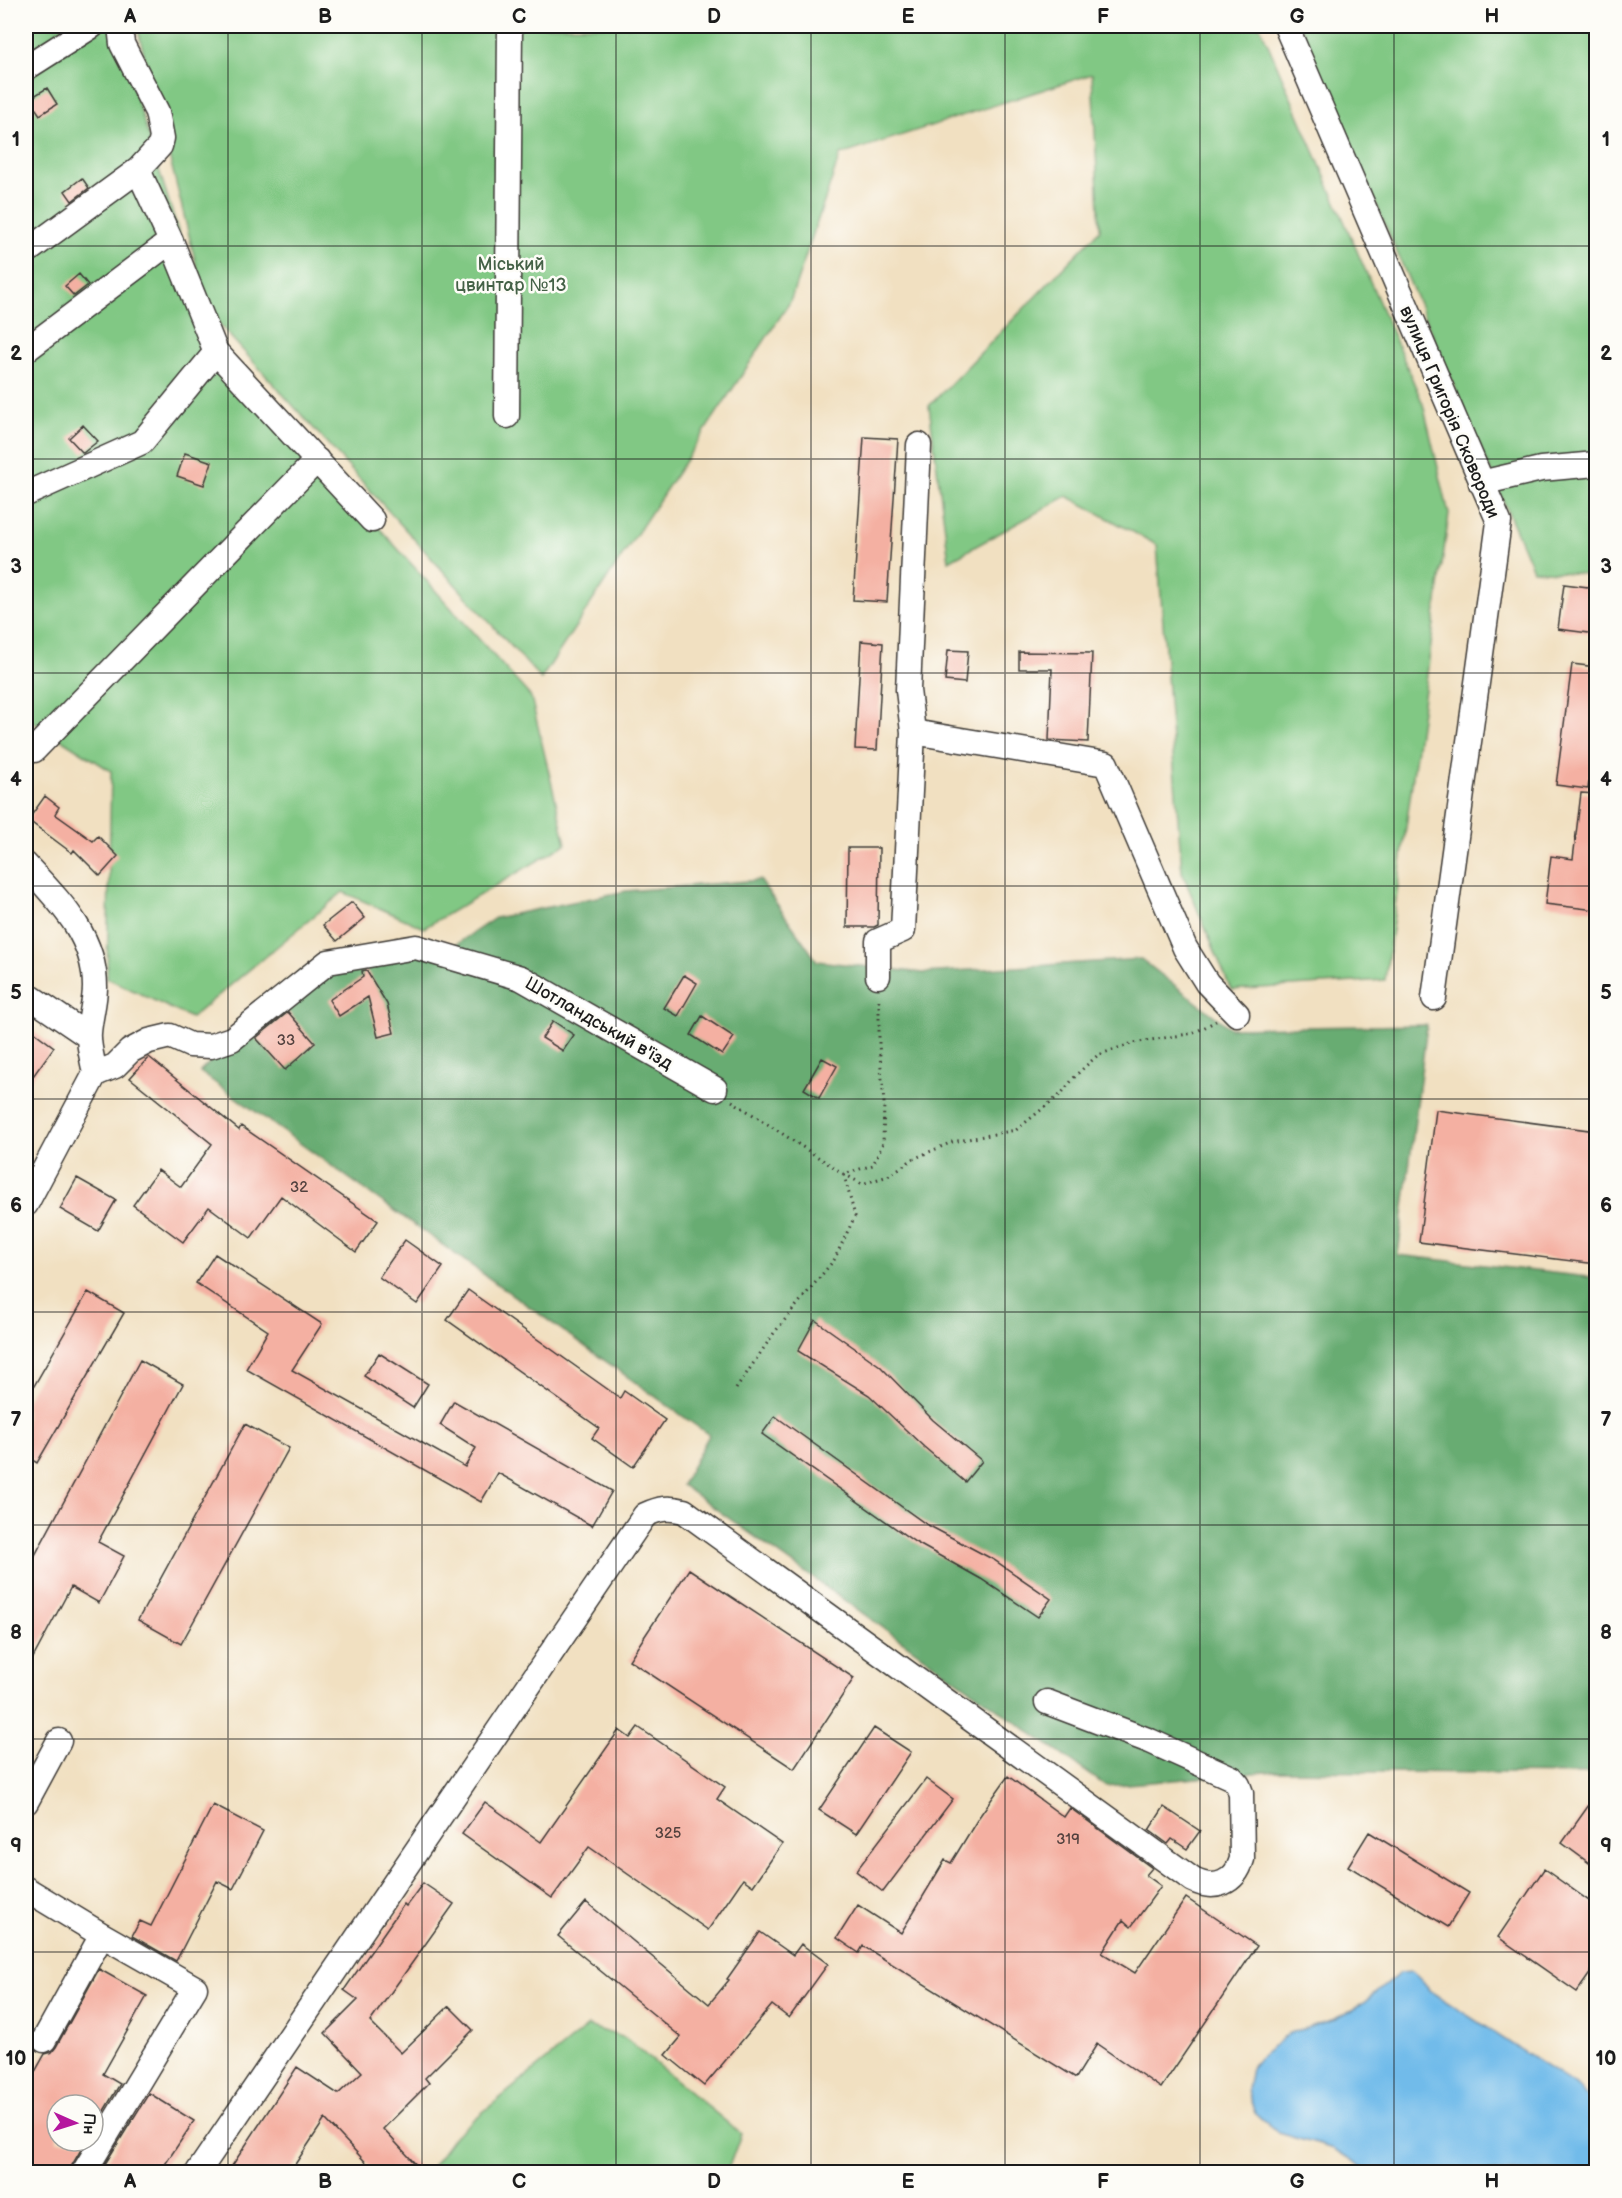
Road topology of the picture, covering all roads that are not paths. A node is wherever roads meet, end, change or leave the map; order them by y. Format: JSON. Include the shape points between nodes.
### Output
{"nodes":[{"id":1,"x":92,"y":26,"type":"edge"},
{"id":2,"x":120,"y":26,"type":"edge"},
{"id":3,"x":510,"y":26,"type":"edge"},
{"id":4,"x":1286,"y":26,"type":"edge"},
{"id":5,"x":26,"y":68,"type":"edge"},
{"id":6,"x":138,"y":170,"type":"junction"},
{"id":7,"x":171,"y":241,"type":"junction"},
{"id":8,"x":26,"y":252,"type":"edge"},
{"id":9,"x":26,"y":350,"type":"edge"},
{"id":10,"x":216,"y":352,"type":"junction"},
{"id":11,"x":507,"y":416,"type":"dead end"},
{"id":12,"x":919,"y":445,"type":"dead end"},
{"id":13,"x":317,"y":460,"type":"junction"},
{"id":14,"x":1596,"y":464,"type":"edge"},
{"id":15,"x":1481,"y":483,"type":"junction"},
{"id":16,"x":26,"y":494,"type":"edge"},
{"id":17,"x":372,"y":520,"type":"dead end"},
{"id":18,"x":913,"y":732,"type":"junction"},
{"id":19,"x":34,"y":750,"type":"dead end"},
{"id":20,"x":26,"y":866,"type":"edge"},
{"id":21,"x":878,"y":976,"type":"road end"},
{"id":22,"x":26,"y":994,"type":"edge"},
{"id":23,"x":1434,"y":998,"type":"dead end"},
{"id":24,"x":1231,"y":1016,"type":"road end"},
{"id":25,"x":88,"y":1036,"type":"junction"},
{"id":26,"x":95,"y":1074,"type":"junction"},
{"id":27,"x":715,"y":1089,"type":"road end"},
{"id":28,"x":26,"y":1204,"type":"edge"},
{"id":29,"x":1047,"y":1702,"type":"dead end"},
{"id":30,"x":59,"y":1741,"type":"dead end"},
{"id":31,"x":26,"y":1802,"type":"edge"},
{"id":32,"x":26,"y":1889,"type":"edge"},
{"id":33,"x":102,"y":1935,"type":"junction"},
{"id":34,"x":44,"y":2040,"type":"dead end"},
{"id":35,"x":84,"y":2172,"type":"edge"},
{"id":36,"x":198,"y":2172,"type":"edge"}],
"edges":[{"from":1,"to":5,"type":"street"},
{"from":2,"to":6,"type":"street","via":[[122,44],[157,112],[161,130],[160,146]]},
{"from":3,"to":11,"type":"street"},
{"from":4,"to":15,"type":"street","name":"вулиця Григорія Сковороди"},
{"from":6,"to":7,"type":"street"},
{"from":6,"to":8,"type":"street"},
{"from":7,"to":9,"type":"street"},
{"from":7,"to":10,"type":"street"},
{"from":10,"to":13,"type":"street"},
{"from":10,"to":16,"type":"street","via":[[142,442]]},
{"from":12,"to":18,"type":"street","via":[[908,690]]},
{"from":13,"to":17,"type":"street"},
{"from":13,"to":19,"type":"street"},
{"from":14,"to":15,"type":"street","via":[[1541,469]]},
{"from":15,"to":23,"type":"street","name":"вулиця Григорія Сковороди","via":[[1499,522]]},
{"from":18,"to":21,"type":"street","via":[[903,930],[878,941]]},
{"from":18,"to":24,"type":"street","via":[[1106,764],[1185,948]]},
{"from":20,"to":25,"type":"street","via":[[80,928],[91,956],[95,987]]},
{"from":22,"to":25,"type":"street"},
{"from":25,"to":26,"type":"street"},
{"from":26,"to":27,"type":"street","name":"Шотландський в'їзд","via":[[115,1066],[130,1051],[149,1041],[170,1036],[190,1045],[211,1046],[232,1039],[328,962],[416,947],[521,978]]},
{"from":26,"to":28,"type":"street"},
{"from":29,"to":36,"type":"street","via":[[1233,1778],[1241,1793],[1242,1859],[1232,1878],[1213,1886],[1193,1880],[684,1511],[658,1509],[645,1515]]},
{"from":30,"to":31,"type":"street"},
{"from":32,"to":33,"type":"street"},
{"from":33,"to":34,"type":"street"},
{"from":33,"to":35,"type":"street","via":[[195,1988]]}]}
